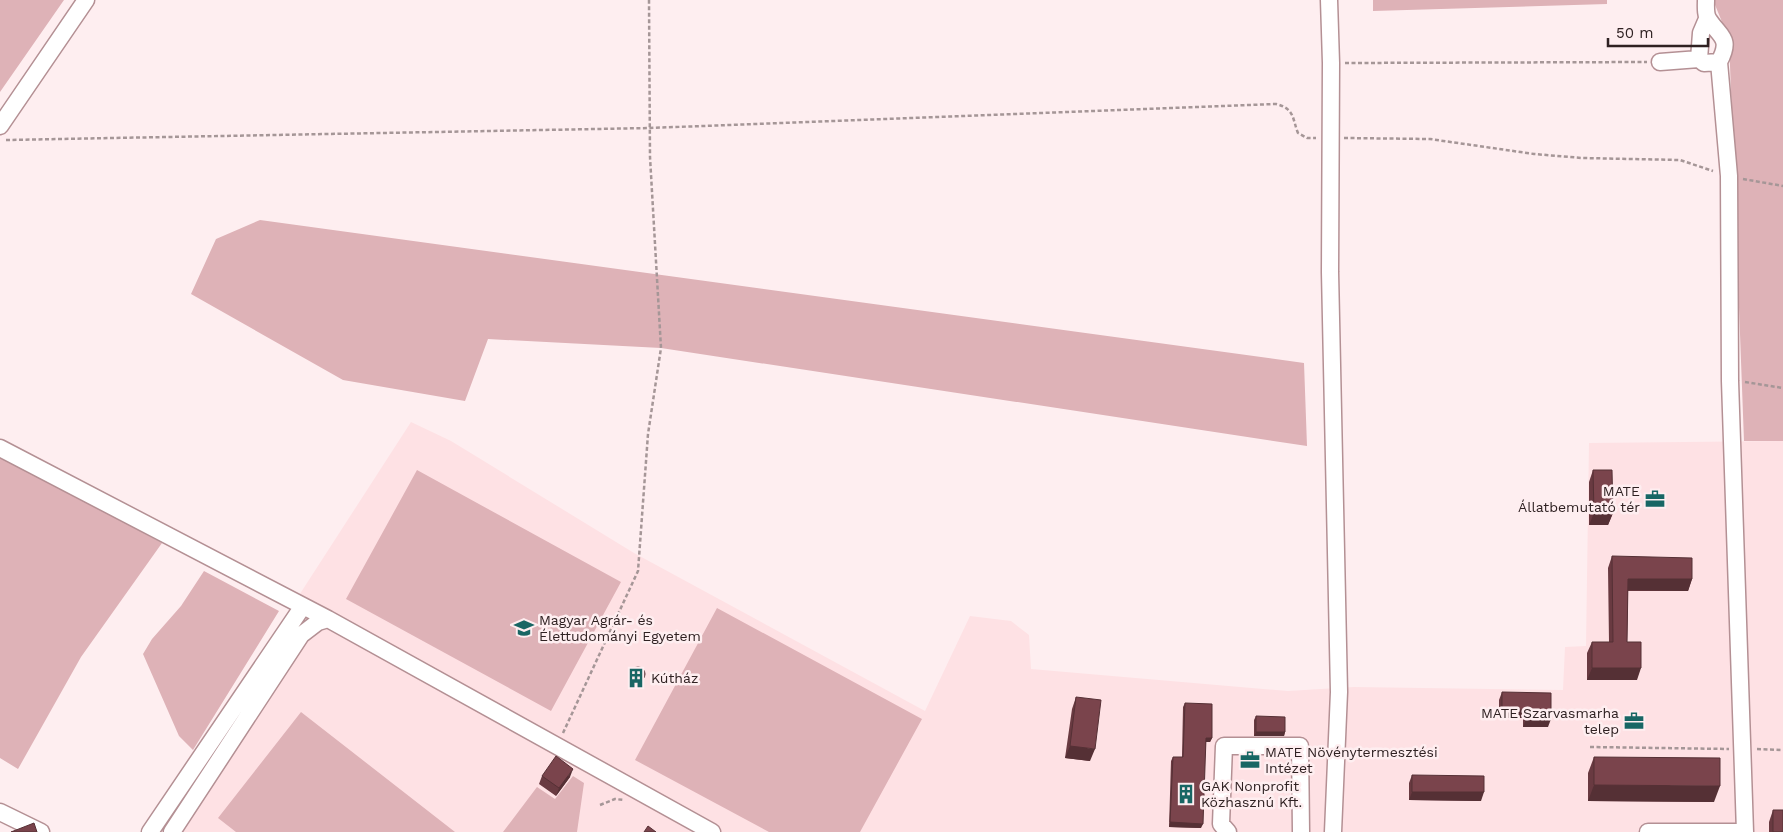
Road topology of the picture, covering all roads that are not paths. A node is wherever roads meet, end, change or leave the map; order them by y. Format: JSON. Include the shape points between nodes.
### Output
{"nodes":[{"id":1,"x":86,"y":0,"type":"edge"},
{"id":2,"x":1329,"y":0,"type":"edge"},
{"id":3,"x":1706,"y":0,"type":"edge"},
{"id":4,"x":1707,"y":19,"type":"junction"},
{"id":5,"x":1700,"y":59,"type":"junction"},
{"id":6,"x":1660,"y":62,"type":"road end"},
{"id":7,"x":1719,"y":62,"type":"junction"},
{"id":8,"x":0,"y":126,"type":"edge"},
{"id":9,"x":0,"y":448,"type":"edge"},
{"id":10,"x":303,"y":606,"type":"junction"},
{"id":11,"x":328,"y":619,"type":"junction"},
{"id":12,"x":199,"y":775,"type":"junction"},
{"id":13,"x":0,"y":812,"type":"edge"},
{"id":14,"x":41,"y":832,"type":"edge"},
{"id":15,"x":150,"y":832,"type":"edge"},
{"id":16,"x":172,"y":832,"type":"edge"},
{"id":17,"x":712,"y":832,"type":"edge"},
{"id":18,"x":1228,"y":832,"type":"edge"},
{"id":19,"x":1302,"y":832,"type":"edge"},
{"id":20,"x":1333,"y":832,"type":"edge"},
{"id":21,"x":1648,"y":832,"type":"edge"},
{"id":22,"x":1745,"y":832,"type":"edge"}],
"edges":[{"from":1,"to":8,"type":"street"},
{"from":2,"to":20,"type":"street","via":[[1330,281],[1339,692]]},
{"from":3,"to":4,"type":"street"},
{"from":4,"to":5,"type":"street","via":[[1701,33]]},
{"from":4,"to":7,"type":"street","via":[[1724,40],[1725,48]]},
{"from":5,"to":6,"type":"street"},
{"from":5,"to":7,"type":"street","via":[[1704,63]]},
{"from":7,"to":22,"type":"street","via":[[1729,176],[1730,381]]},
{"from":9,"to":10,"type":"street"},
{"from":10,"to":11,"type":"street"},
{"from":10,"to":12,"type":"street"},
{"from":11,"to":12,"type":"street","via":[[300,635]]},
{"from":11,"to":17,"type":"street"},
{"from":12,"to":15,"type":"street"},
{"from":12,"to":16,"type":"street"},
{"from":13,"to":14,"type":"street"},
{"from":18,"to":19,"type":"street","via":[[1220,824],[1224,746],[1300,746]]},
{"from":21,"to":22,"type":"street"}]}
